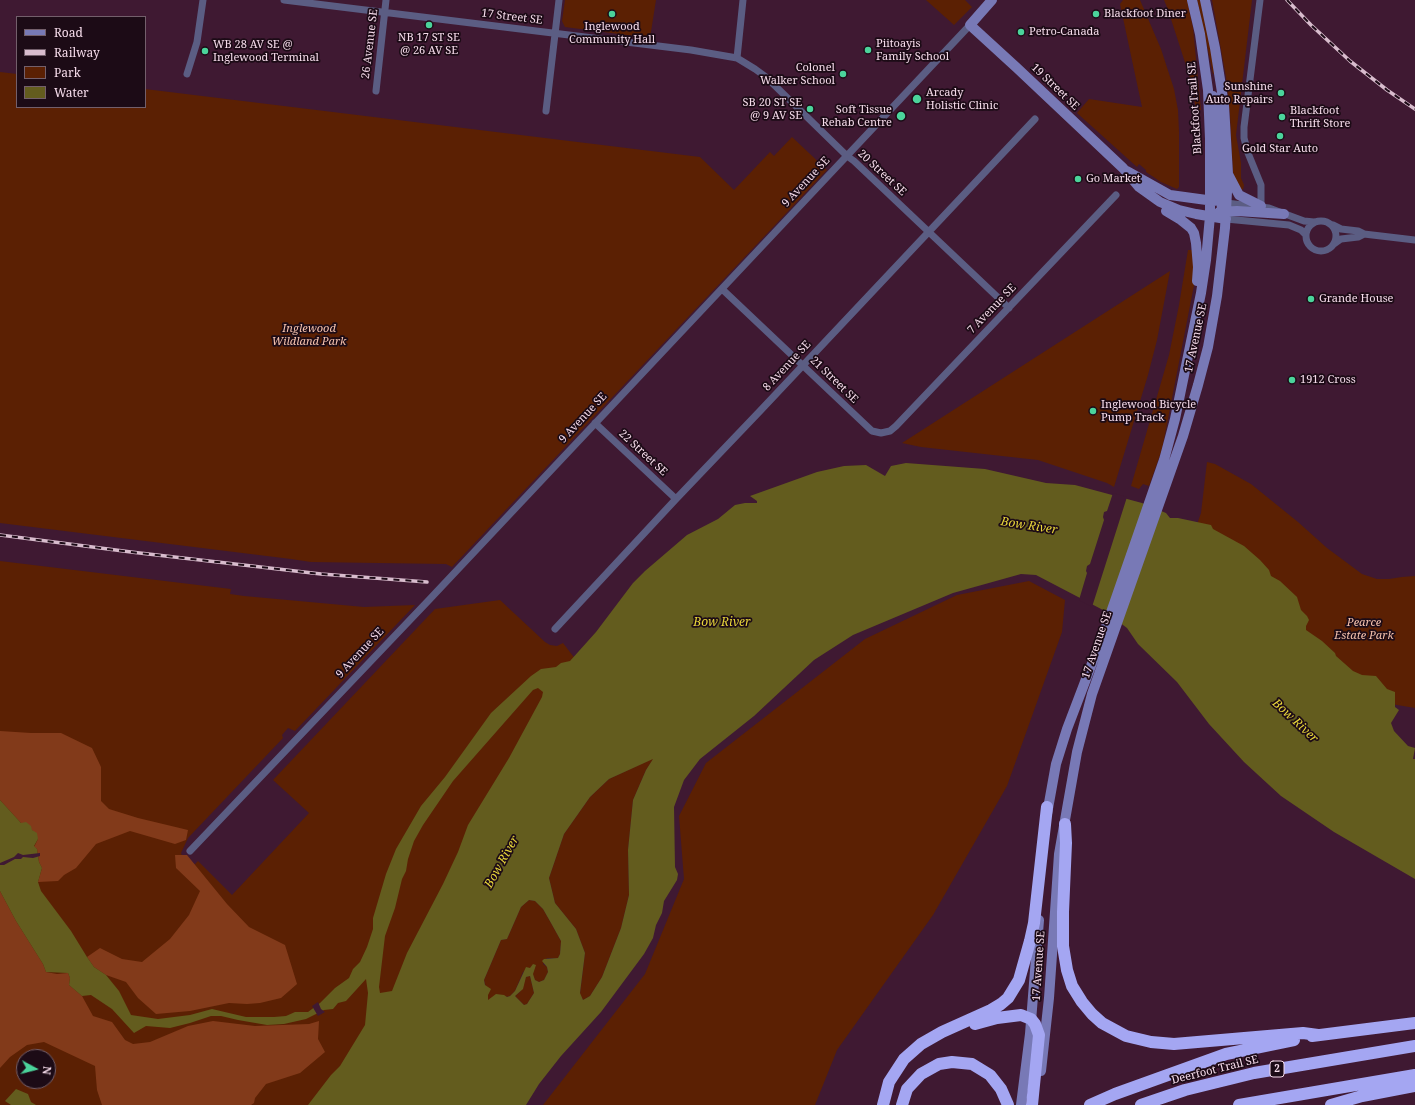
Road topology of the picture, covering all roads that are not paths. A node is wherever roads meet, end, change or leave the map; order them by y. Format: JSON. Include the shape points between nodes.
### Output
{"nodes":[{"id":1,"x":203,"y":0,"type":"edge"},
{"id":2,"x":284,"y":0,"type":"edge"},
{"id":3,"x":386,"y":0,"type":"edge"},
{"id":4,"x":559,"y":0,"type":"edge"},
{"id":5,"x":743,"y":0,"type":"edge"},
{"id":6,"x":992,"y":0,"type":"edge"},
{"id":7,"x":1192,"y":0,"type":"edge"},
{"id":8,"x":1205,"y":0,"type":"edge"},
{"id":9,"x":1260,"y":0,"type":"edge"},
{"id":10,"x":385,"y":12,"type":"junction"},
{"id":11,"x":970,"y":25,"type":"junction"},
{"id":12,"x":555,"y":34,"type":"junction"},
{"id":13,"x":1203,"y":55,"type":"junction"},
{"id":14,"x":737,"y":58,"type":"junction"},
{"id":15,"x":187,"y":74,"type":"dead end"},
{"id":16,"x":376,"y":91,"type":"dead end"},
{"id":17,"x":546,"y":112,"type":"dead end"},
{"id":18,"x":1035,"y":119,"type":"dead end"},
{"id":19,"x":847,"y":156,"type":"junction"},
{"id":20,"x":1123,"y":168,"type":"junction"},
{"id":21,"x":1228,"y":174,"type":"junction"},
{"id":22,"x":1138,"y":187,"type":"junction"},
{"id":23,"x":1116,"y":195,"type":"dead end"},
{"id":24,"x":1210,"y":201,"type":"junction"},
{"id":25,"x":1261,"y":206,"type":"junction"},
{"id":26,"x":1224,"y":210,"type":"junction"},
{"id":27,"x":1284,"y":214,"type":"junction"},
{"id":28,"x":1210,"y":216,"type":"junction"},
{"id":29,"x":1314,"y":222,"type":"junction"},
{"id":30,"x":1331,"y":224,"type":"junction"},
{"id":31,"x":928,"y":232,"type":"junction"},
{"id":32,"x":1305,"y":234,"type":"junction"},
{"id":33,"x":1364,"y":234,"type":"junction"},
{"id":34,"x":1415,"y":240,"type":"edge"},
{"id":35,"x":1334,"y":244,"type":"junction"},
{"id":36,"x":722,"y":288,"type":"junction"},
{"id":37,"x":1009,"y":308,"type":"junction"},
{"id":38,"x":1192,"y":335,"type":"junction"},
{"id":39,"x":803,"y":366,"type":"junction"},
{"id":40,"x":595,"y":423,"type":"junction"},
{"id":41,"x":881,"y":433,"type":"joint"},
{"id":42,"x":1157,"y":493,"type":"junction"},
{"id":43,"x":676,"y":499,"type":"junction"},
{"id":44,"x":1111,"y":627,"type":"junction"},
{"id":45,"x":554,"y":629,"type":"dead end"},
{"id":46,"x":1047,"y":807,"type":"junction"},
{"id":47,"x":1065,"y":824,"type":"junction"},
{"id":48,"x":190,"y":851,"type":"dead end"},
{"id":49,"x":1031,"y":1019,"type":"junction"},
{"id":50,"x":1415,"y":1023,"type":"edge"},
{"id":51,"x":1318,"y":1035,"type":"junction"},
{"id":52,"x":921,"y":1044,"type":"junction"},
{"id":53,"x":1415,"y":1046,"type":"edge"},
{"id":54,"x":1415,"y":1076,"type":"edge"},
{"id":55,"x":1415,"y":1086,"type":"edge"},
{"id":56,"x":883,"y":1105,"type":"edge"},
{"id":57,"x":902,"y":1105,"type":"edge"},
{"id":58,"x":1008,"y":1105,"type":"edge"},
{"id":59,"x":1022,"y":1105,"type":"edge"},
{"id":60,"x":1032,"y":1105,"type":"edge"},
{"id":61,"x":1037,"y":1105,"type":"edge"},
{"id":62,"x":1090,"y":1105,"type":"edge"},
{"id":63,"x":1141,"y":1105,"type":"edge"},
{"id":64,"x":1239,"y":1105,"type":"edge"},
{"id":65,"x":1331,"y":1105,"type":"edge"}],
"edges":[{"from":1,"to":15,"type":"street","via":[[197,42]]},
{"from":2,"to":10,"type":"street","name":"17 Street SE"},
{"from":3,"to":10,"type":"street","name":"26 Avenue SE"},
{"from":4,"to":12,"type":"street"},
{"from":5,"to":14,"type":"street"},
{"from":6,"to":11,"type":"main road","name":"9 Avenue SE"},
{"from":7,"to":13,"type":"main road","name":"Blackfoot Trail SE"},
{"from":8,"to":21,"type":"main road","via":[[1224,105]]},
{"from":9,"to":25,"type":"street","via":[[1244,138],[1261,185]]},
{"from":10,"to":12,"type":"street","name":"17 Street SE"},
{"from":10,"to":16,"type":"street","name":"26 Avenue SE"},
{"from":11,"to":19,"type":"street","name":"9 Avenue SE"},
{"from":11,"to":20,"type":"main road","name":"19 Street SE"},
{"from":12,"to":14,"type":"street","name":"17 Street SE"},
{"from":12,"to":17,"type":"street"},
{"from":13,"to":24,"type":"main road","name":"Blackfoot Trail SE","via":[[1208,90]]},
{"from":13,"to":26,"type":"main road","via":[[1215,105]]},
{"from":14,"to":19,"type":"street","name":"20 Street SE","via":[[766,77]]},
{"from":18,"to":31,"type":"street","name":"8 Avenue SE"},
{"from":19,"to":31,"type":"street","name":"20 Street SE"},
{"from":19,"to":36,"type":"street","name":"9 Avenue SE"},
{"from":20,"to":22,"type":"main road","name":"19 Street SE"},
{"from":20,"to":24,"type":"main road","name":"19 Street SE","via":[[1170,195]]},
{"from":21,"to":25,"type":"main road","via":[[1240,195]]},
{"from":21,"to":26,"type":"main road"},
{"from":22,"to":28,"type":"main road","name":"19 Street SE","via":[[1175,209]]},
{"from":22,"to":38,"type":"main road","via":[[1151,201],[1181,220],[1194,233],[1198,267]]},
{"from":23,"to":37,"type":"street","name":"7 Avenue SE"},
{"from":24,"to":26,"type":"main road","name":"19 Street SE"},
{"from":24,"to":28,"type":"main road","name":"Blackfoot Trail SE"},
{"from":25,"to":26,"type":"street"},
{"from":25,"to":27,"type":"street"},
{"from":26,"to":27,"type":"main road"},
{"from":26,"to":28,"type":"main road","name":"19 Street SE"},
{"from":26,"to":32,"type":"street","via":[[1289,225]]},
{"from":26,"to":42,"type":"main road","name":"17 Avenue SE","via":[[1218,296],[1208,347],[1183,436]]},
{"from":27,"to":29,"type":"street"},
{"from":28,"to":38,"type":"main road","name":"17 Avenue SE","via":[[1202,293]]},
{"from":29,"to":30,"type":"street","via":[[1325,220]]},
{"from":29,"to":32,"type":"street"},
{"from":30,"to":33,"type":"street"},
{"from":30,"to":35,"type":"street","via":[[1336,234]]},
{"from":31,"to":37,"type":"street","name":"20 Street SE"},
{"from":31,"to":39,"type":"street","name":"8 Avenue SE"},
{"from":32,"to":35,"type":"street","via":[[1307,242],[1316,250],[1324,251]]},
{"from":33,"to":34,"type":"street"},
{"from":33,"to":35,"type":"street","via":[[1341,239]]},
{"from":36,"to":39,"type":"street","name":"21 Street SE"},
{"from":36,"to":40,"type":"street","name":"9 Avenue SE"},
{"from":37,"to":41,"type":"street","name":"7 Avenue SE","via":[[896,426]]},
{"from":38,"to":42,"type":"main road","name":"17 Avenue SE"},
{"from":39,"to":41,"type":"street","name":"21 Street SE","via":[[872,431]]},
{"from":39,"to":43,"type":"street","name":"8 Avenue SE"},
{"from":40,"to":43,"type":"street","name":"22 Street SE"},
{"from":40,"to":48,"type":"street","name":"9 Avenue SE"},
{"from":42,"to":44,"type":"main road","name":"17 Avenue SE"},
{"from":43,"to":45,"type":"street","name":"8 Avenue SE"},
{"from":44,"to":46,"type":"main road","name":"17 Avenue SE","via":[[1067,728]]},
{"from":44,"to":47,"type":"main road","name":"17 Avenue SE","via":[[1074,767]]},
{"from":46,"to":49,"type":"main road","name":"17 Avenue SE"},
{"from":46,"to":52,"type":"highway","via":[[1034,923],[1019,980],[1008,998],[991,1010]]},
{"from":47,"to":51,"type":"highway","via":[[1063,939],[1067,970],[1072,986],[1082,1002],[1102,1023],[1126,1036],[1174,1044],[1303,1032]]},
{"from":47,"to":61,"type":"main road","name":"17 Avenue SE","via":[[1058,864],[1048,1011]]},
{"from":49,"to":52,"type":"highway","via":[[1021,1015],[997,1018]]},
{"from":49,"to":59,"type":"main road","name":"17 Avenue SE"},
{"from":49,"to":60,"type":"highway","via":[[1040,1035]]},
{"from":50,"to":51,"type":"highway"},
{"from":51,"to":62,"type":"highway","via":[[1226,1054]]},
{"from":52,"to":56,"type":"highway","via":[[904,1059],[894,1073]]},
{"from":53,"to":63,"type":"highway","name":"Deerfoot Trail SE","number":"2","via":[[1254,1073],[1186,1090]]},
{"from":54,"to":64,"type":"highway"},
{"from":55,"to":65,"type":"highway"},
{"from":57,"to":58,"type":"highway","via":[[907,1089],[921,1074],[939,1064],[952,1062],[972,1064],[990,1076],[1002,1089]]}]}
